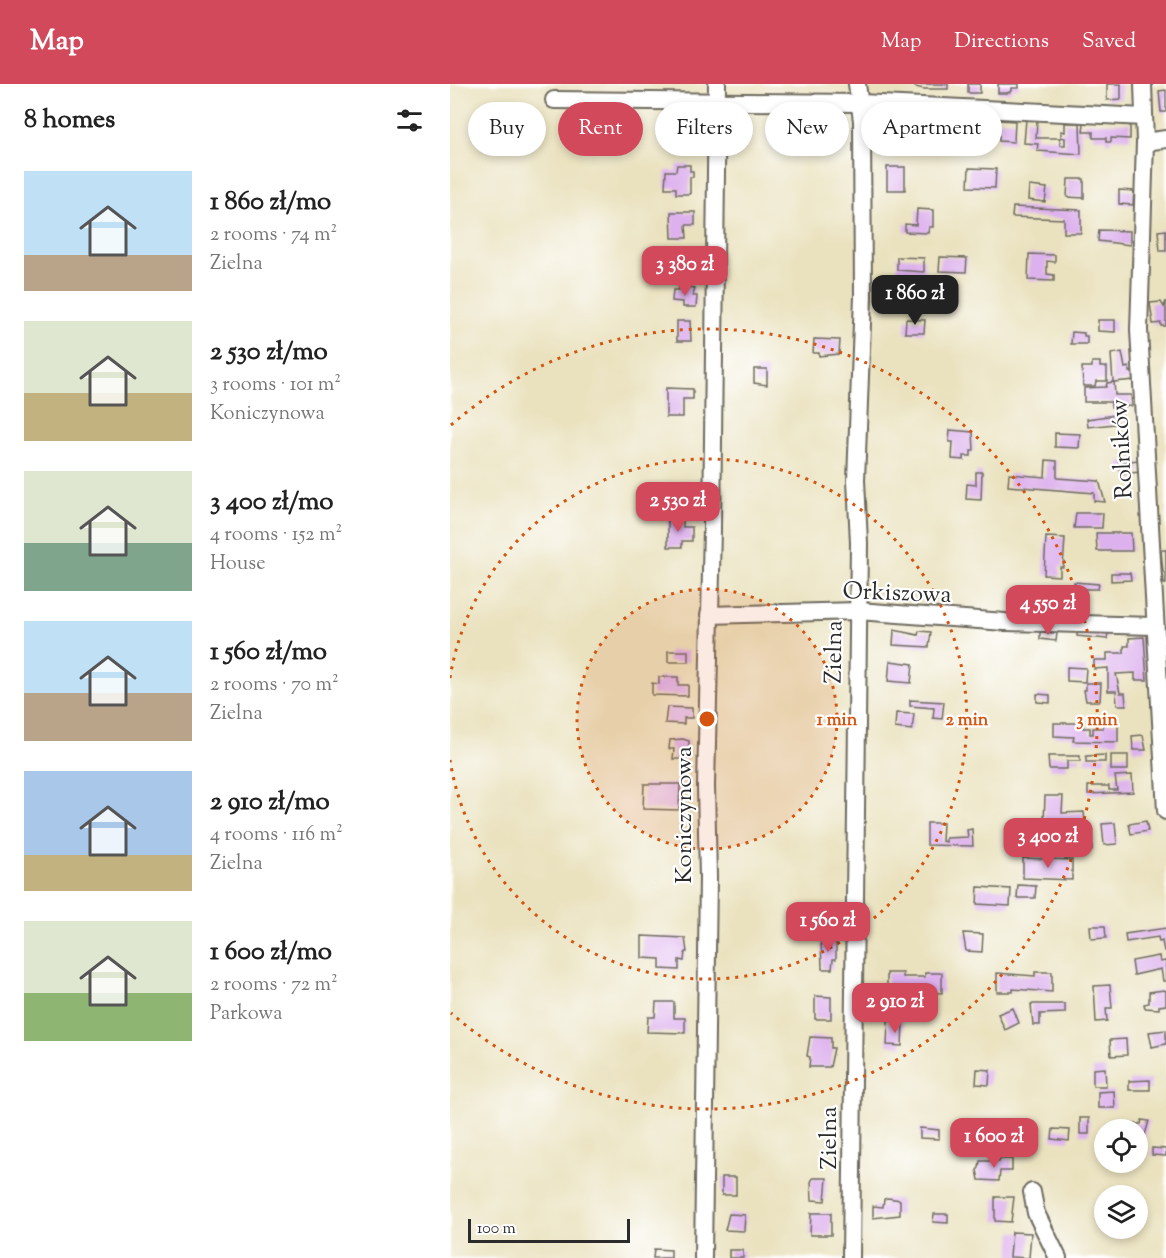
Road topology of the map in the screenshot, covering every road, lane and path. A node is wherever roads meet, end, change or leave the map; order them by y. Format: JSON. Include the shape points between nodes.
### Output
{"nodes":[{"id":1,"x":717,"y":84,"type":"edge"},
{"id":2,"x":856,"y":84,"type":"edge"},
{"id":3,"x":1143,"y":84,"type":"edge"},
{"id":4,"x":554,"y":100,"type":"dead end"},
{"id":5,"x":717,"y":102,"type":"joint"},
{"id":6,"x":753,"y":103,"type":"edge"},
{"id":7,"x":860,"y":104,"type":"junction"},
{"id":8,"x":1144,"y":117,"type":"junction"},
{"id":9,"x":1166,"y":139,"type":"edge"},
{"id":10,"x":1145,"y":142,"type":"junction"},
{"id":11,"x":716,"y":156,"type":"edge"},
{"id":12,"x":858,"y":611,"type":"junction"},
{"id":13,"x":709,"y":615,"type":"junction"},
{"id":14,"x":1154,"y":626,"type":"junction"},
{"id":15,"x":1165,"y":776,"type":"edge"},
{"id":16,"x":1166,"y":811,"type":"edge"},
{"id":17,"x":1032,"y":1192,"type":"dead end"},
{"id":18,"x":703,"y":1258,"type":"edge"},
{"id":19,"x":850,"y":1258,"type":"edge"},
{"id":20,"x":1058,"y":1258,"type":"edge"}],
"edges":[{"from":1,"to":5,"type":"street","name":"Koniczynowa"},
{"from":2,"to":7,"type":"street","name":"Zielna"},
{"from":3,"to":8,"type":"street","name":"Rolników"},
{"from":4,"to":5,"type":"street"},
{"from":6,"to":7,"type":"street"},
{"from":7,"to":8,"type":"street"},
{"from":7,"to":12,"type":"street","name":"Zielna","via":[[863,297],[856,480]]},
{"from":8,"to":10,"type":"street","name":"Rolników"},
{"from":9,"to":10,"type":"street"},
{"from":10,"to":14,"type":"street","name":"Rolników","via":[[1139,330]]},
{"from":11,"to":13,"type":"street","name":"Koniczynowa"},
{"from":12,"to":13,"type":"street","name":"Orkiszowa"},
{"from":12,"to":14,"type":"street","name":"Orkiszowa","via":[[1005,622]]},
{"from":12,"to":19,"type":"street","name":"Zielna"},
{"from":13,"to":18,"type":"street","name":"Koniczynowa"},
{"from":14,"to":15,"type":"street","name":"Rolników"},
{"from":15,"to":16,"type":"street","name":"Rolników"},
{"from":17,"to":20,"type":"street","via":[[1036,1213]]}]}
